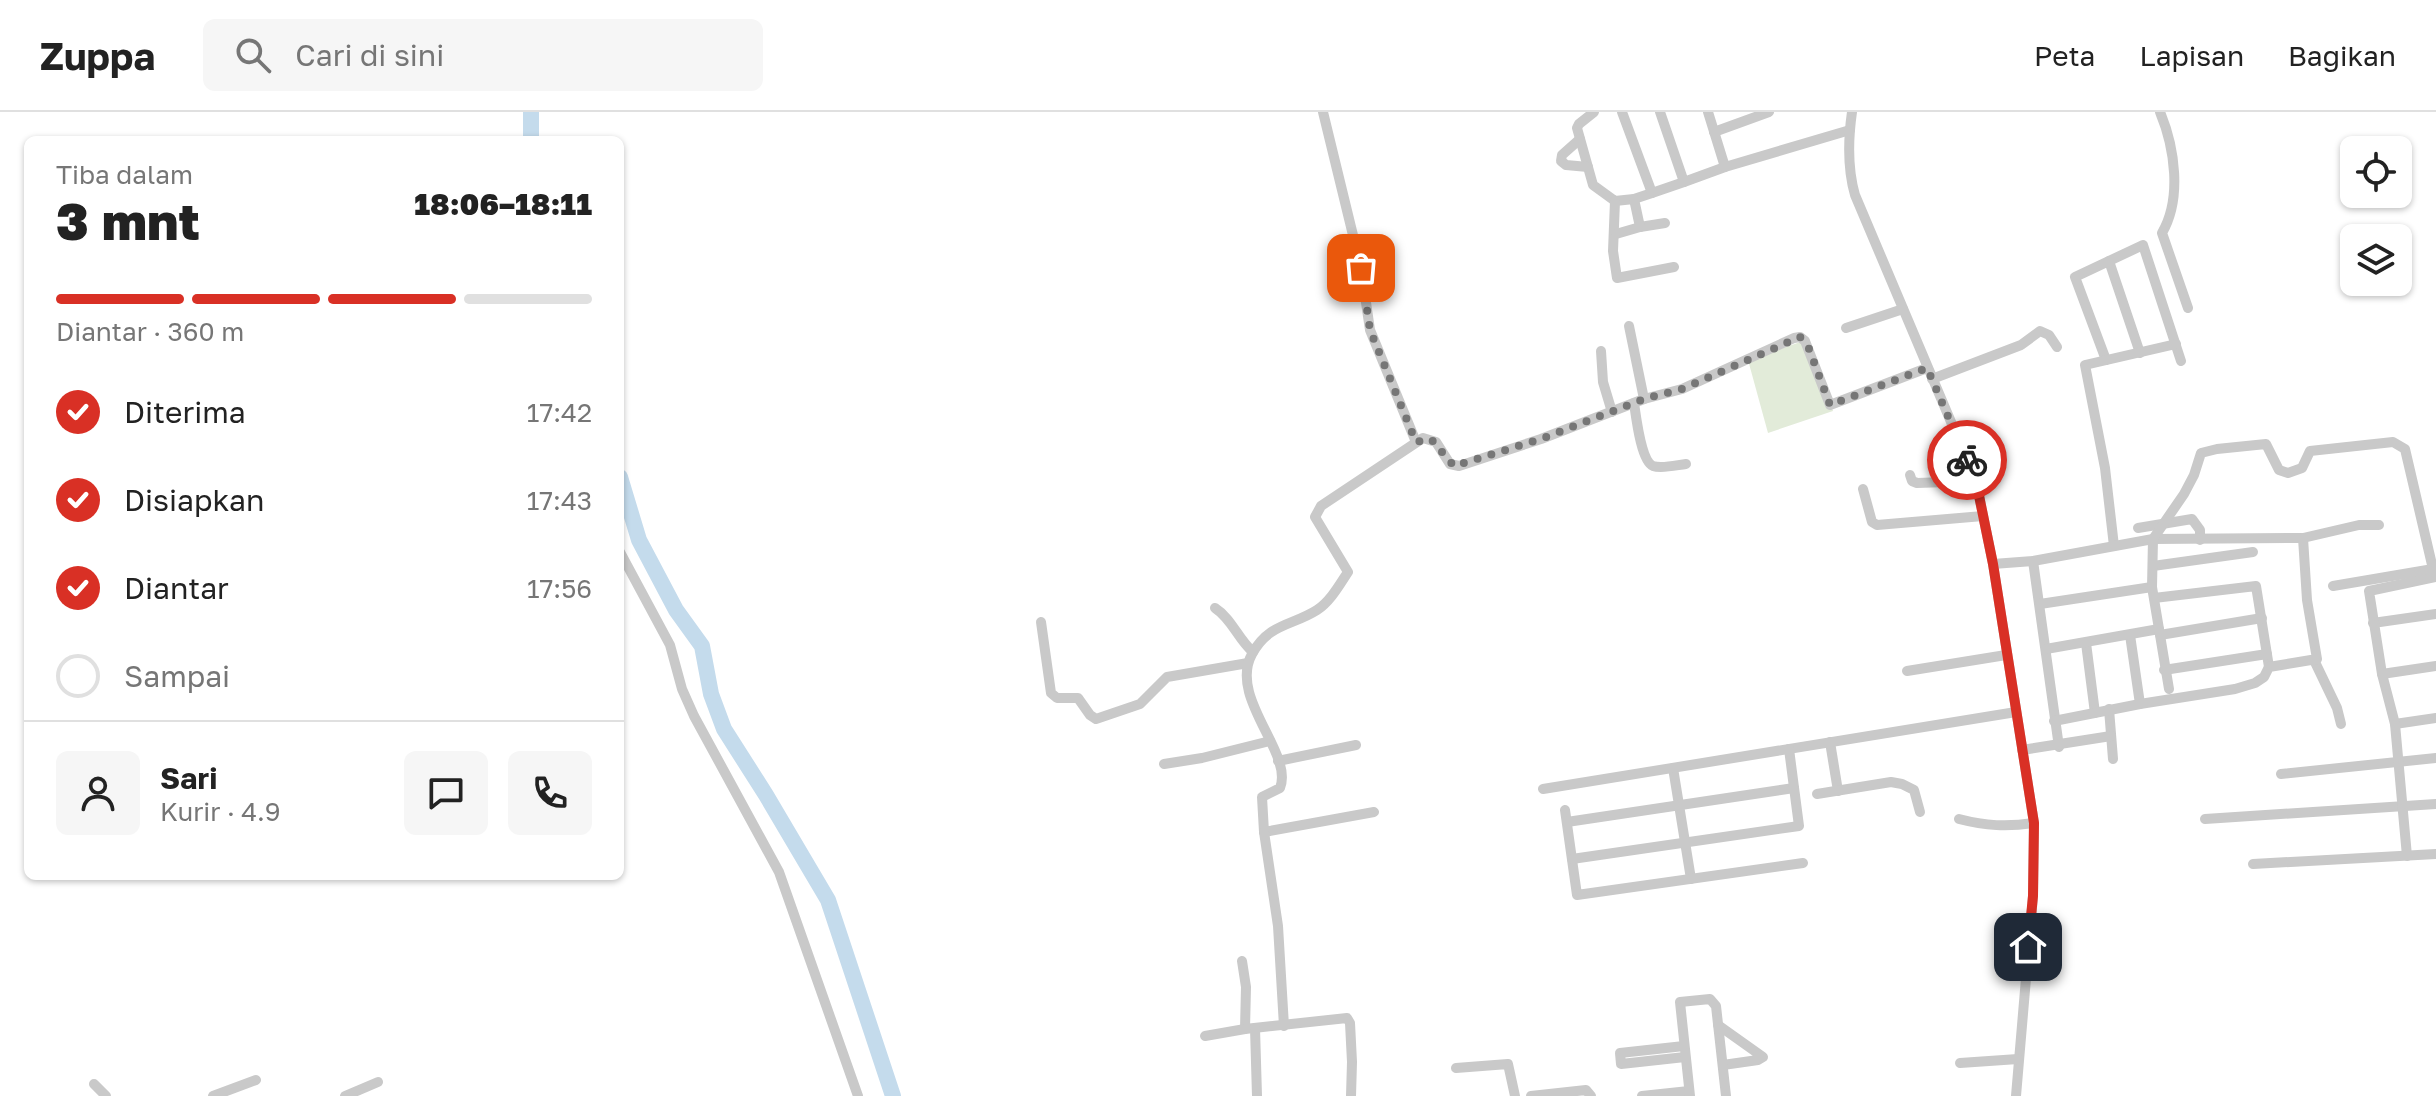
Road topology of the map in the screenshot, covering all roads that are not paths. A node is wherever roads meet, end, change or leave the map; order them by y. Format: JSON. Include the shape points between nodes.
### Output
{"nodes":[{"id":1,"x":1323,"y":112,"type":"edge"},
{"id":2,"x":1594,"y":112,"type":"edge"},
{"id":3,"x":1622,"y":112,"type":"edge"},
{"id":4,"x":1660,"y":112,"type":"edge"},
{"id":5,"x":1708,"y":112,"type":"edge"},
{"id":6,"x":1769,"y":112,"type":"edge"},
{"id":7,"x":1852,"y":112,"type":"edge"},
{"id":8,"x":2160,"y":112,"type":"edge"},
{"id":9,"x":1755,"y":114,"type":"edge"},
{"id":10,"x":1850,"y":130,"type":"junction"},
{"id":11,"x":1714,"y":132,"type":"junction"},
{"id":12,"x":1580,"y":139,"type":"junction"},
{"id":13,"x":1588,"y":167,"type":"junction"},
{"id":14,"x":1725,"y":167,"type":"junction"},
{"id":15,"x":1684,"y":182,"type":"junction"},
{"id":16,"x":1652,"y":193,"type":"junction"},
{"id":17,"x":1634,"y":199,"type":"junction"},
{"id":18,"x":1615,"y":201,"type":"junction"},
{"id":19,"x":1665,"y":223,"type":"dead end"},
{"id":20,"x":1640,"y":227,"type":"junction"},
{"id":21,"x":1616,"y":234,"type":"junction"},
{"id":22,"x":2109,"y":261,"type":"junction"},
{"id":23,"x":1674,"y":267,"type":"dead end"},
{"id":24,"x":2188,"y":308,"type":"dead end"},
{"id":25,"x":1903,"y":309,"type":"junction"},
{"id":26,"x":1629,"y":326,"type":"dead end"},
{"id":27,"x":1846,"y":328,"type":"dead end"},
{"id":28,"x":2176,"y":344,"type":"junction"},
{"id":29,"x":2057,"y":347,"type":"dead end"},
{"id":30,"x":1601,"y":351,"type":"dead end"},
{"id":31,"x":2140,"y":353,"type":"junction"},
{"id":32,"x":2106,"y":360,"type":"junction"},
{"id":33,"x":2181,"y":361,"type":"dead end"},
{"id":34,"x":1927,"y":368,"type":"junction"},
{"id":35,"x":1932,"y":379,"type":"junction"},
{"id":36,"x":1639,"y":401,"type":"junction"},
{"id":37,"x":1612,"y":412,"type":"junction"},
{"id":38,"x":1416,"y":442,"type":"junction"},
{"id":39,"x":1686,"y":464,"type":"dead end"},
{"id":40,"x":1910,"y":475,"type":"dead end"},
{"id":41,"x":1976,"y":481,"type":"junction"},
{"id":42,"x":1863,"y":489,"type":"dead end"},
{"id":43,"x":1983,"y":516,"type":"junction"},
{"id":44,"x":2166,"y":522,"type":"junction"},
{"id":45,"x":2379,"y":525,"type":"dead end"},
{"id":46,"x":2138,"y":528,"type":"dead end"},
{"id":47,"x":2303,"y":538,"type":"junction"},
{"id":48,"x":2153,"y":539,"type":"junction"},
{"id":49,"x":2200,"y":540,"type":"junction"},
{"id":50,"x":2114,"y":546,"type":"junction"},
{"id":51,"x":2253,"y":552,"type":"dead end"},
{"id":52,"x":624,"y":559,"type":"edge"},
{"id":53,"x":2033,"y":561,"type":"junction"},
{"id":54,"x":1993,"y":564,"type":"junction"},
{"id":55,"x":2153,"y":566,"type":"junction"},
{"id":56,"x":2436,"y":577,"type":"edge"},
{"id":57,"x":2333,"y":586,"type":"dead end"},
{"id":58,"x":2153,"y":593,"type":"junction"},
{"id":59,"x":2040,"y":604,"type":"junction"},
{"id":60,"x":1215,"y":608,"type":"dead end"},
{"id":61,"x":2436,"y":614,"type":"edge"},
{"id":62,"x":2262,"y":618,"type":"junction"},
{"id":63,"x":1041,"y":622,"type":"dead end"},
{"id":64,"x":2373,"y":623,"type":"junction"},
{"id":65,"x":2159,"y":632,"type":"junction"},
{"id":66,"x":2130,"y":635,"type":"junction"},
{"id":67,"x":2086,"y":643,"type":"junction"},
{"id":68,"x":2046,"y":649,"type":"junction"},
{"id":69,"x":1253,"y":652,"type":"junction"},
{"id":70,"x":2267,"y":654,"type":"junction"},
{"id":71,"x":2006,"y":655,"type":"junction"},
{"id":72,"x":2314,"y":660,"type":"junction"},
{"id":73,"x":1248,"y":663,"type":"junction"},
{"id":74,"x":2436,"y":666,"type":"edge"},
{"id":75,"x":2269,"y":667,"type":"junction"},
{"id":76,"x":2164,"y":670,"type":"junction"},
{"id":77,"x":1907,"y":671,"type":"dead end"},
{"id":78,"x":2382,"y":674,"type":"junction"},
{"id":79,"x":2169,"y":689,"type":"dead end"},
{"id":80,"x":2140,"y":704,"type":"junction"},
{"id":81,"x":2109,"y":709,"type":"junction"},
{"id":82,"x":2016,"y":712,"type":"junction"},
{"id":83,"x":2095,"y":713,"type":"junction"},
{"id":84,"x":2436,"y":718,"type":"edge"},
{"id":85,"x":2054,"y":721,"type":"junction"},
{"id":86,"x":2341,"y":724,"type":"dead end"},
{"id":87,"x":2395,"y":724,"type":"junction"},
{"id":88,"x":2111,"y":736,"type":"junction"},
{"id":89,"x":1270,"y":741,"type":"junction"},
{"id":90,"x":1830,"y":742,"type":"junction"},
{"id":91,"x":1356,"y":745,"type":"dead end"},
{"id":92,"x":2059,"y":746,"type":"junction"},
{"id":93,"x":1789,"y":749,"type":"junction"},
{"id":94,"x":2022,"y":750,"type":"junction"},
{"id":95,"x":2436,"y":758,"type":"edge"},
{"id":96,"x":2113,"y":759,"type":"dead end"},
{"id":97,"x":1278,"y":761,"type":"junction"},
{"id":98,"x":2400,"y":761,"type":"junction"},
{"id":99,"x":1164,"y":764,"type":"dead end"},
{"id":100,"x":1673,"y":768,"type":"junction"},
{"id":101,"x":2281,"y":774,"type":"dead end"},
{"id":102,"x":1794,"y":788,"type":"junction"},
{"id":103,"x":1543,"y":789,"type":"dead end"},
{"id":104,"x":1838,"y":791,"type":"junction"},
{"id":105,"x":1817,"y":794,"type":"dead end"},
{"id":106,"x":2436,"y":804,"type":"edge"},
{"id":107,"x":1679,"y":805,"type":"junction"},
{"id":108,"x":2404,"y":808,"type":"junction"},
{"id":109,"x":1565,"y":810,"type":"dead end"},
{"id":110,"x":1374,"y":812,"type":"dead end"},
{"id":111,"x":1920,"y":812,"type":"dead end"},
{"id":112,"x":1959,"y":819,"type":"dead end"},
{"id":113,"x":2205,"y":819,"type":"dead end"},
{"id":114,"x":1567,"y":822,"type":"junction"},
{"id":115,"x":2034,"y":823,"type":"junction"},
{"id":116,"x":1264,"y":832,"type":"junction"},
{"id":117,"x":1685,"y":842,"type":"junction"},
{"id":118,"x":2436,"y":854,"type":"edge"},
{"id":119,"x":2407,"y":856,"type":"junction"},
{"id":120,"x":1572,"y":859,"type":"junction"},
{"id":121,"x":1803,"y":863,"type":"dead end"},
{"id":122,"x":2253,"y":864,"type":"dead end"},
{"id":123,"x":1691,"y":879,"type":"junction"},
{"id":124,"x":1242,"y":961,"type":"dead end"},
{"id":125,"x":1718,"y":1025,"type":"junction"},
{"id":126,"x":1284,"y":1026,"type":"junction"},
{"id":127,"x":1250,"y":1028,"type":"junction"},
{"id":128,"x":1205,"y":1036,"type":"dead end"},
{"id":129,"x":1685,"y":1052,"type":"junction"},
{"id":130,"x":2018,"y":1059,"type":"junction"},
{"id":131,"x":1960,"y":1063,"type":"dead end"},
{"id":132,"x":1723,"y":1065,"type":"junction"},
{"id":133,"x":1456,"y":1068,"type":"dead end"},
{"id":134,"x":256,"y":1080,"type":"dead end"},
{"id":135,"x":378,"y":1082,"type":"dead end"},
{"id":136,"x":94,"y":1084,"type":"dead end"},
{"id":137,"x":1689,"y":1094,"type":"edge"},
{"id":138,"x":1553,"y":1095,"type":"edge"},
{"id":139,"x":106,"y":1096,"type":"edge"},
{"id":140,"x":213,"y":1096,"type":"edge"},
{"id":141,"x":345,"y":1096,"type":"edge"},
{"id":142,"x":858,"y":1096,"type":"edge"},
{"id":143,"x":1257,"y":1096,"type":"edge"},
{"id":144,"x":1351,"y":1096,"type":"edge"},
{"id":145,"x":1515,"y":1096,"type":"edge"},
{"id":146,"x":1531,"y":1096,"type":"edge"},
{"id":147,"x":1591,"y":1096,"type":"edge"},
{"id":148,"x":1642,"y":1096,"type":"edge"},
{"id":149,"x":1726,"y":1096,"type":"edge"},
{"id":150,"x":2016,"y":1096,"type":"edge"}],
"edges":[{"from":1,"to":38,"type":"street","via":[[1361,268],[1369,327]]},
{"from":2,"to":12,"type":"street","via":[[1578,125]]},
{"from":3,"to":16,"type":"street"},
{"from":4,"to":15,"type":"street"},
{"from":5,"to":11,"type":"street"},
{"from":6,"to":9,"type":"street"},
{"from":7,"to":10,"type":"street"},
{"from":8,"to":24,"type":"street","via":[[2171,146],[2174,182],[2170,220],[2162,233]]},
{"from":9,"to":11,"type":"street"},
{"from":10,"to":14,"type":"street"},
{"from":10,"to":25,"type":"street","via":[[1855,195]]},
{"from":11,"to":14,"type":"street"},
{"from":12,"to":13,"type":"street"},
{"from":12,"to":13,"type":"street","via":[[1561,161]]},
{"from":13,"to":18,"type":"street","via":[[1593,185]]},
{"from":14,"to":15,"type":"street"},
{"from":15,"to":16,"type":"street"},
{"from":16,"to":17,"type":"street"},
{"from":17,"to":18,"type":"street"},
{"from":17,"to":20,"type":"street"},
{"from":18,"to":21,"type":"street"},
{"from":19,"to":20,"type":"street"},
{"from":20,"to":21,"type":"street"},
{"from":21,"to":23,"type":"street","via":[[1617,278]]},
{"from":22,"to":28,"type":"street","via":[[2143,245]]},
{"from":22,"to":31,"type":"street"},
{"from":22,"to":32,"type":"street","via":[[2075,277]]},
{"from":25,"to":27,"type":"street"},
{"from":25,"to":34,"type":"street"},
{"from":26,"to":36,"type":"street"},
{"from":28,"to":31,"type":"street"},
{"from":28,"to":33,"type":"street"},
{"from":29,"to":35,"type":"street","via":[[2040,331],[2021,345]]},
{"from":30,"to":37,"type":"street"},
{"from":31,"to":32,"type":"street"},
{"from":32,"to":50,"type":"street","via":[[2085,365]]},
{"from":34,"to":35,"type":"street"},
{"from":34,"to":36,"type":"street","via":[[1830,405],[1800,337],[1682,389]]},
{"from":35,"to":41,"type":"street"},
{"from":36,"to":37,"type":"street"},
{"from":36,"to":39,"type":"street","via":[[1643,451],[1649,463]]},
{"from":37,"to":38,"type":"street","via":[[1459,466],[1450,464],[1431,439]]},
{"from":38,"to":69,"type":"street","via":[[1316,511],[1323,534],[1348,572],[1318,610],[1277,627]]},
{"from":40,"to":41,"type":"street","via":[[1917,483]]},
{"from":41,"to":43,"type":"street"},
{"from":42,"to":43,"type":"street","via":[[1877,525]]},
{"from":43,"to":54,"type":"street"},
{"from":44,"to":46,"type":"street"},
{"from":44,"to":48,"type":"street"},
{"from":44,"to":49,"type":"street","via":[[2194,520]]},
{"from":44,"to":57,"type":"street","via":[[2204,451],[2266,444],[2279,470],[2288,473],[2304,466],[2310,451],[2399,444],[2405,449],[2433,569]]},
{"from":45,"to":47,"type":"street"},
{"from":47,"to":49,"type":"street"},
{"from":47,"to":72,"type":"street","via":[[2318,656]]},
{"from":48,"to":49,"type":"street"},
{"from":48,"to":50,"type":"street"},
{"from":48,"to":55,"type":"street"},
{"from":50,"to":53,"type":"street"},
{"from":51,"to":55,"type":"street"},
{"from":52,"to":142,"type":"street","via":[[670,645],[694,716],[779,872]]},
{"from":53,"to":54,"type":"street"},
{"from":53,"to":59,"type":"street"},
{"from":54,"to":71,"type":"street"},
{"from":55,"to":58,"type":"street"},
{"from":56,"to":64,"type":"street","via":[[2369,591]]},
{"from":58,"to":59,"type":"street"},
{"from":58,"to":62,"type":"street","via":[[2253,584]]},
{"from":58,"to":65,"type":"street"},
{"from":59,"to":68,"type":"street"},
{"from":60,"to":69,"type":"street"},
{"from":61,"to":64,"type":"street"},
{"from":62,"to":65,"type":"street"},
{"from":62,"to":70,"type":"street"},
{"from":63,"to":73,"type":"street","via":[[1051,693],[1078,698],[1096,719],[1140,704],[1167,677]]},
{"from":64,"to":78,"type":"street"},
{"from":65,"to":66,"type":"street"},
{"from":65,"to":76,"type":"street"},
{"from":66,"to":67,"type":"street"},
{"from":66,"to":80,"type":"street"},
{"from":67,"to":68,"type":"street"},
{"from":67,"to":83,"type":"street"},
{"from":68,"to":85,"type":"street"},
{"from":69,"to":73,"type":"street"},
{"from":70,"to":75,"type":"street"},
{"from":70,"to":76,"type":"street"},
{"from":71,"to":77,"type":"street"},
{"from":71,"to":82,"type":"street"},
{"from":72,"to":75,"type":"street"},
{"from":72,"to":86,"type":"street"},
{"from":73,"to":89,"type":"street","via":[[1254,705]]},
{"from":74,"to":78,"type":"street"},
{"from":75,"to":80,"type":"street","via":[[2264,677],[2246,686]]},
{"from":76,"to":79,"type":"street"},
{"from":78,"to":87,"type":"street"},
{"from":80,"to":81,"type":"street"},
{"from":81,"to":83,"type":"street"},
{"from":81,"to":88,"type":"street"},
{"from":82,"to":90,"type":"street"},
{"from":82,"to":94,"type":"street"},
{"from":83,"to":85,"type":"street"},
{"from":84,"to":87,"type":"street"},
{"from":85,"to":92,"type":"street"},
{"from":87,"to":98,"type":"street"},
{"from":88,"to":92,"type":"street"},
{"from":88,"to":96,"type":"street"},
{"from":89,"to":97,"type":"street"},
{"from":89,"to":99,"type":"street"},
{"from":90,"to":93,"type":"street"},
{"from":90,"to":104,"type":"street"},
{"from":91,"to":97,"type":"street"},
{"from":92,"to":94,"type":"street"},
{"from":93,"to":100,"type":"street"},
{"from":93,"to":102,"type":"street"},
{"from":94,"to":115,"type":"street"},
{"from":95,"to":98,"type":"street"},
{"from":97,"to":116,"type":"street","via":[[1281,786],[1262,797]]},
{"from":98,"to":101,"type":"street"},
{"from":98,"to":108,"type":"street"},
{"from":100,"to":103,"type":"street"},
{"from":100,"to":107,"type":"street"},
{"from":102,"to":107,"type":"street"},
{"from":102,"to":117,"type":"street","via":[[1799,826]]},
{"from":104,"to":105,"type":"street"},
{"from":104,"to":111,"type":"street","via":[[1902,784],[1914,790]]},
{"from":106,"to":108,"type":"street"},
{"from":107,"to":114,"type":"street"},
{"from":107,"to":117,"type":"street"},
{"from":108,"to":113,"type":"street"},
{"from":108,"to":119,"type":"street"},
{"from":109,"to":114,"type":"street"},
{"from":110,"to":116,"type":"street"},
{"from":112,"to":115,"type":"street","via":[[1998,827]]},
{"from":114,"to":120,"type":"street"},
{"from":115,"to":130,"type":"street"},
{"from":116,"to":126,"type":"street","via":[[1278,926]]},
{"from":117,"to":120,"type":"street"},
{"from":117,"to":123,"type":"street"},
{"from":118,"to":119,"type":"street"},
{"from":119,"to":122,"type":"street"},
{"from":120,"to":123,"type":"street","via":[[1577,895]]},
{"from":121,"to":123,"type":"street"},
{"from":124,"to":127,"type":"street"},
{"from":125,"to":129,"type":"street","via":[[1714,1000],[1680,1001]]},
{"from":125,"to":132,"type":"street"},
{"from":125,"to":132,"type":"street","via":[[1763,1057]]},
{"from":126,"to":127,"type":"street"},
{"from":126,"to":144,"type":"street","via":[[1347,1018]]},
{"from":127,"to":128,"type":"street"},
{"from":127,"to":143,"type":"street"},
{"from":129,"to":129,"type":"street","via":[[1620,1053],[1621,1064]]},
{"from":129,"to":137,"type":"street"},
{"from":130,"to":131,"type":"street"},
{"from":130,"to":150,"type":"street"},
{"from":132,"to":149,"type":"street"},
{"from":133,"to":145,"type":"street","via":[[1508,1064]]},
{"from":134,"to":140,"type":"street"},
{"from":135,"to":141,"type":"street"},
{"from":136,"to":139,"type":"street"},
{"from":137,"to":148,"type":"street"},
{"from":138,"to":146,"type":"street"},
{"from":138,"to":147,"type":"street","via":[[1586,1090]]}]}
